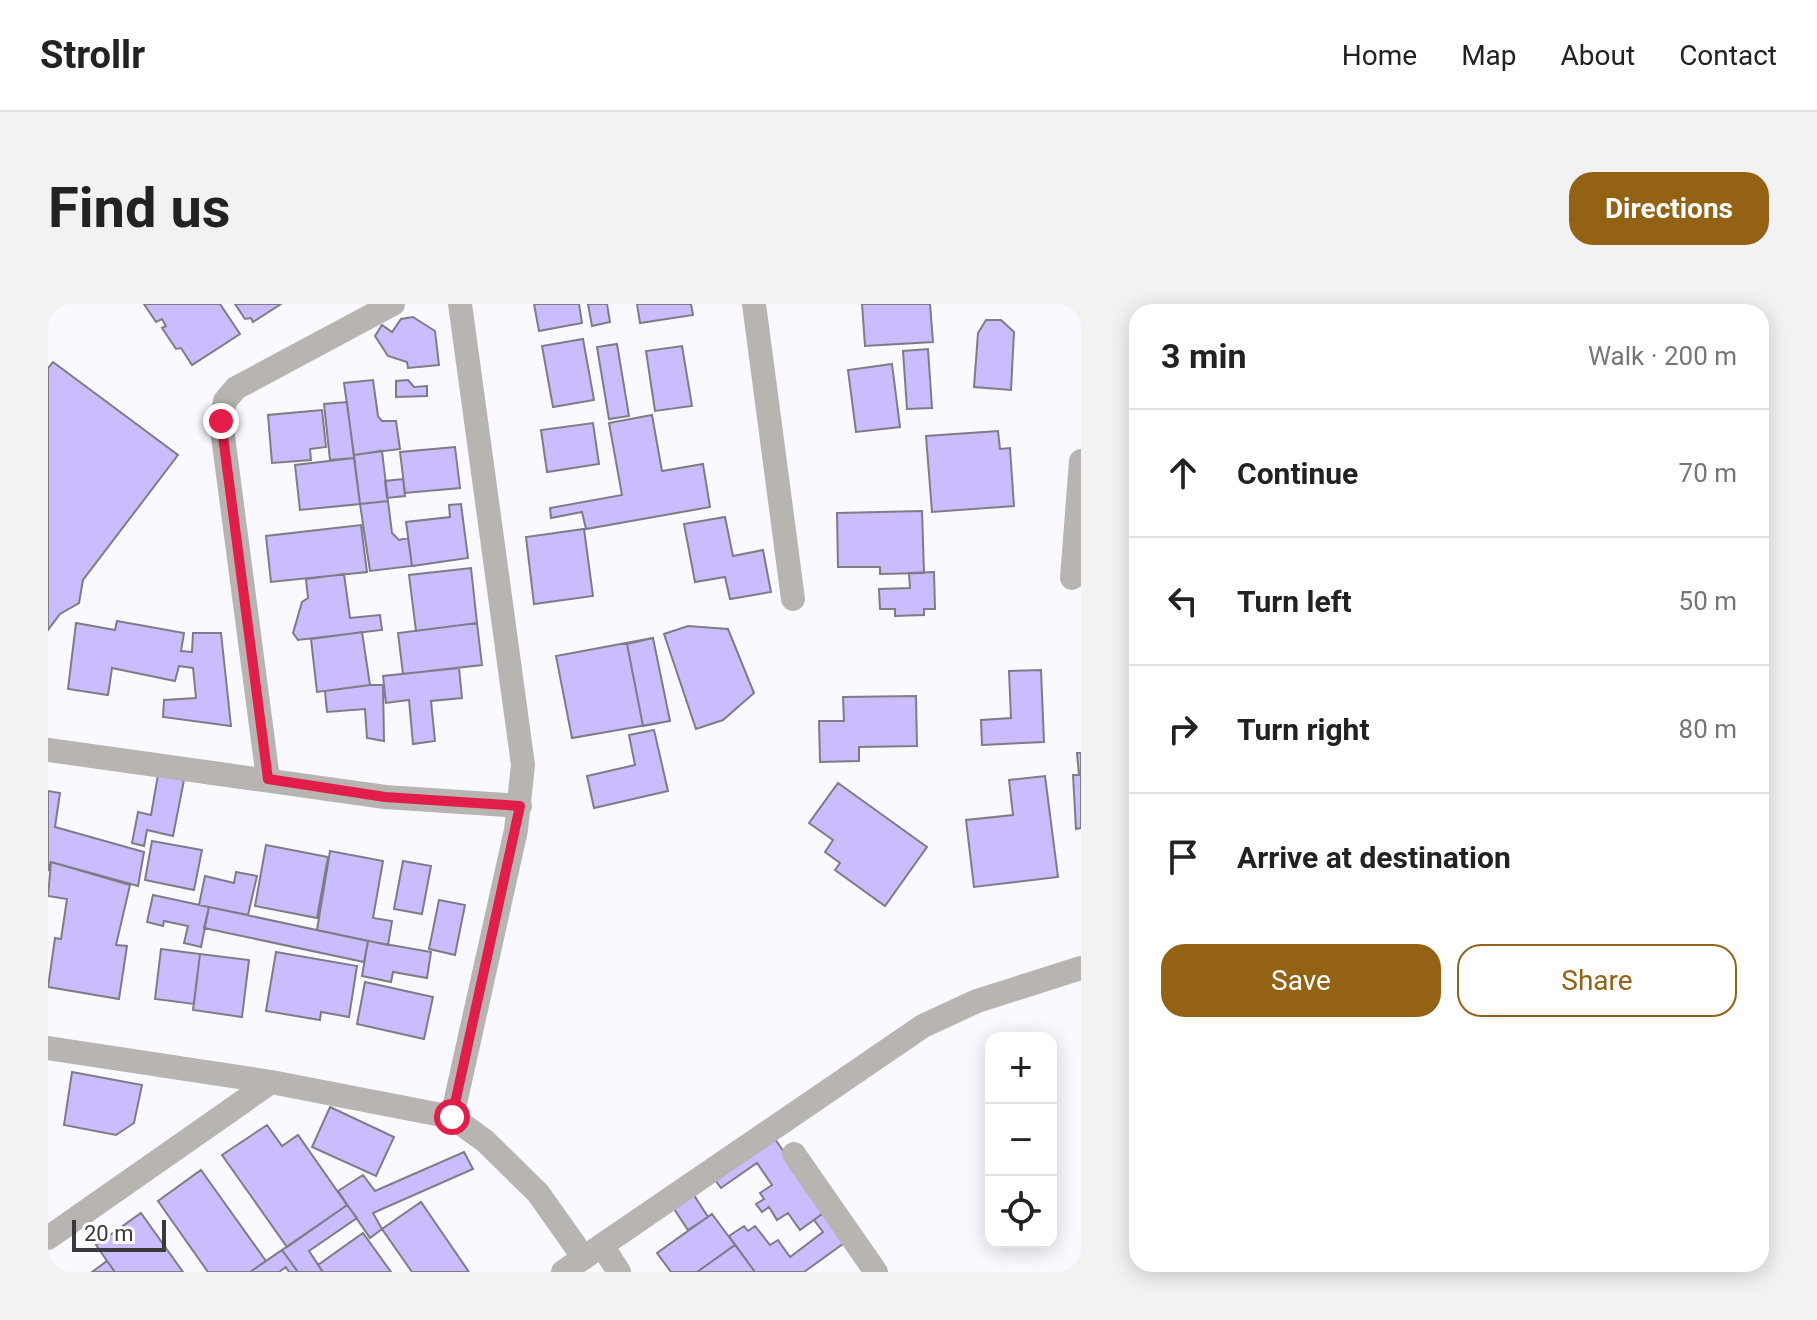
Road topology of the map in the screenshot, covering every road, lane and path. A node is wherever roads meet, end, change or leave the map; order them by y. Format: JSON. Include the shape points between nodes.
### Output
{"nodes":[{"id":1,"x":393,"y":304,"type":"edge"},
{"id":2,"x":460,"y":304,"type":"edge"},
{"id":3,"x":754,"y":304,"type":"edge"},
{"id":4,"x":1081,"y":461,"type":"edge"},
{"id":5,"x":1072,"y":578,"type":"dead end"},
{"id":6,"x":793,"y":599,"type":"dead end"},
{"id":7,"x":48,"y":750,"type":"edge"},
{"id":8,"x":268,"y":779,"type":"junction"},
{"id":9,"x":520,"y":806,"type":"junction"},
{"id":10,"x":1081,"y":968,"type":"edge"},
{"id":11,"x":48,"y":1048,"type":"edge"},
{"id":12,"x":271,"y":1082,"type":"junction"},
{"id":13,"x":452,"y":1117,"type":"junction"},
{"id":14,"x":794,"y":1154,"type":"dead end"},
{"id":15,"x":48,"y":1238,"type":"edge"},
{"id":16,"x":594,"y":1252,"type":"junction"},
{"id":17,"x":563,"y":1272,"type":"edge"},
{"id":18,"x":619,"y":1272,"type":"edge"},
{"id":19,"x":876,"y":1272,"type":"edge"}],
"edges":[{"from":1,"to":8,"type":"street","via":[[236,388],[225,401],[221,421]]},
{"from":2,"to":9,"type":"street","via":[[523,765]]},
{"from":3,"to":6,"type":"street"},
{"from":4,"to":5,"type":"street"},
{"from":7,"to":8,"type":"street"},
{"from":8,"to":9,"type":"street","via":[[385,797]]},
{"from":9,"to":13,"type":"street"},
{"from":10,"to":16,"type":"street","via":[[977,1001],[923,1026]]},
{"from":11,"to":12,"type":"street"},
{"from":12,"to":13,"type":"street"},
{"from":12,"to":15,"type":"street"},
{"from":13,"to":16,"type":"street","via":[[485,1141]]},
{"from":14,"to":19,"type":"street"},
{"from":16,"to":17,"type":"street"},
{"from":16,"to":18,"type":"street"}]}
